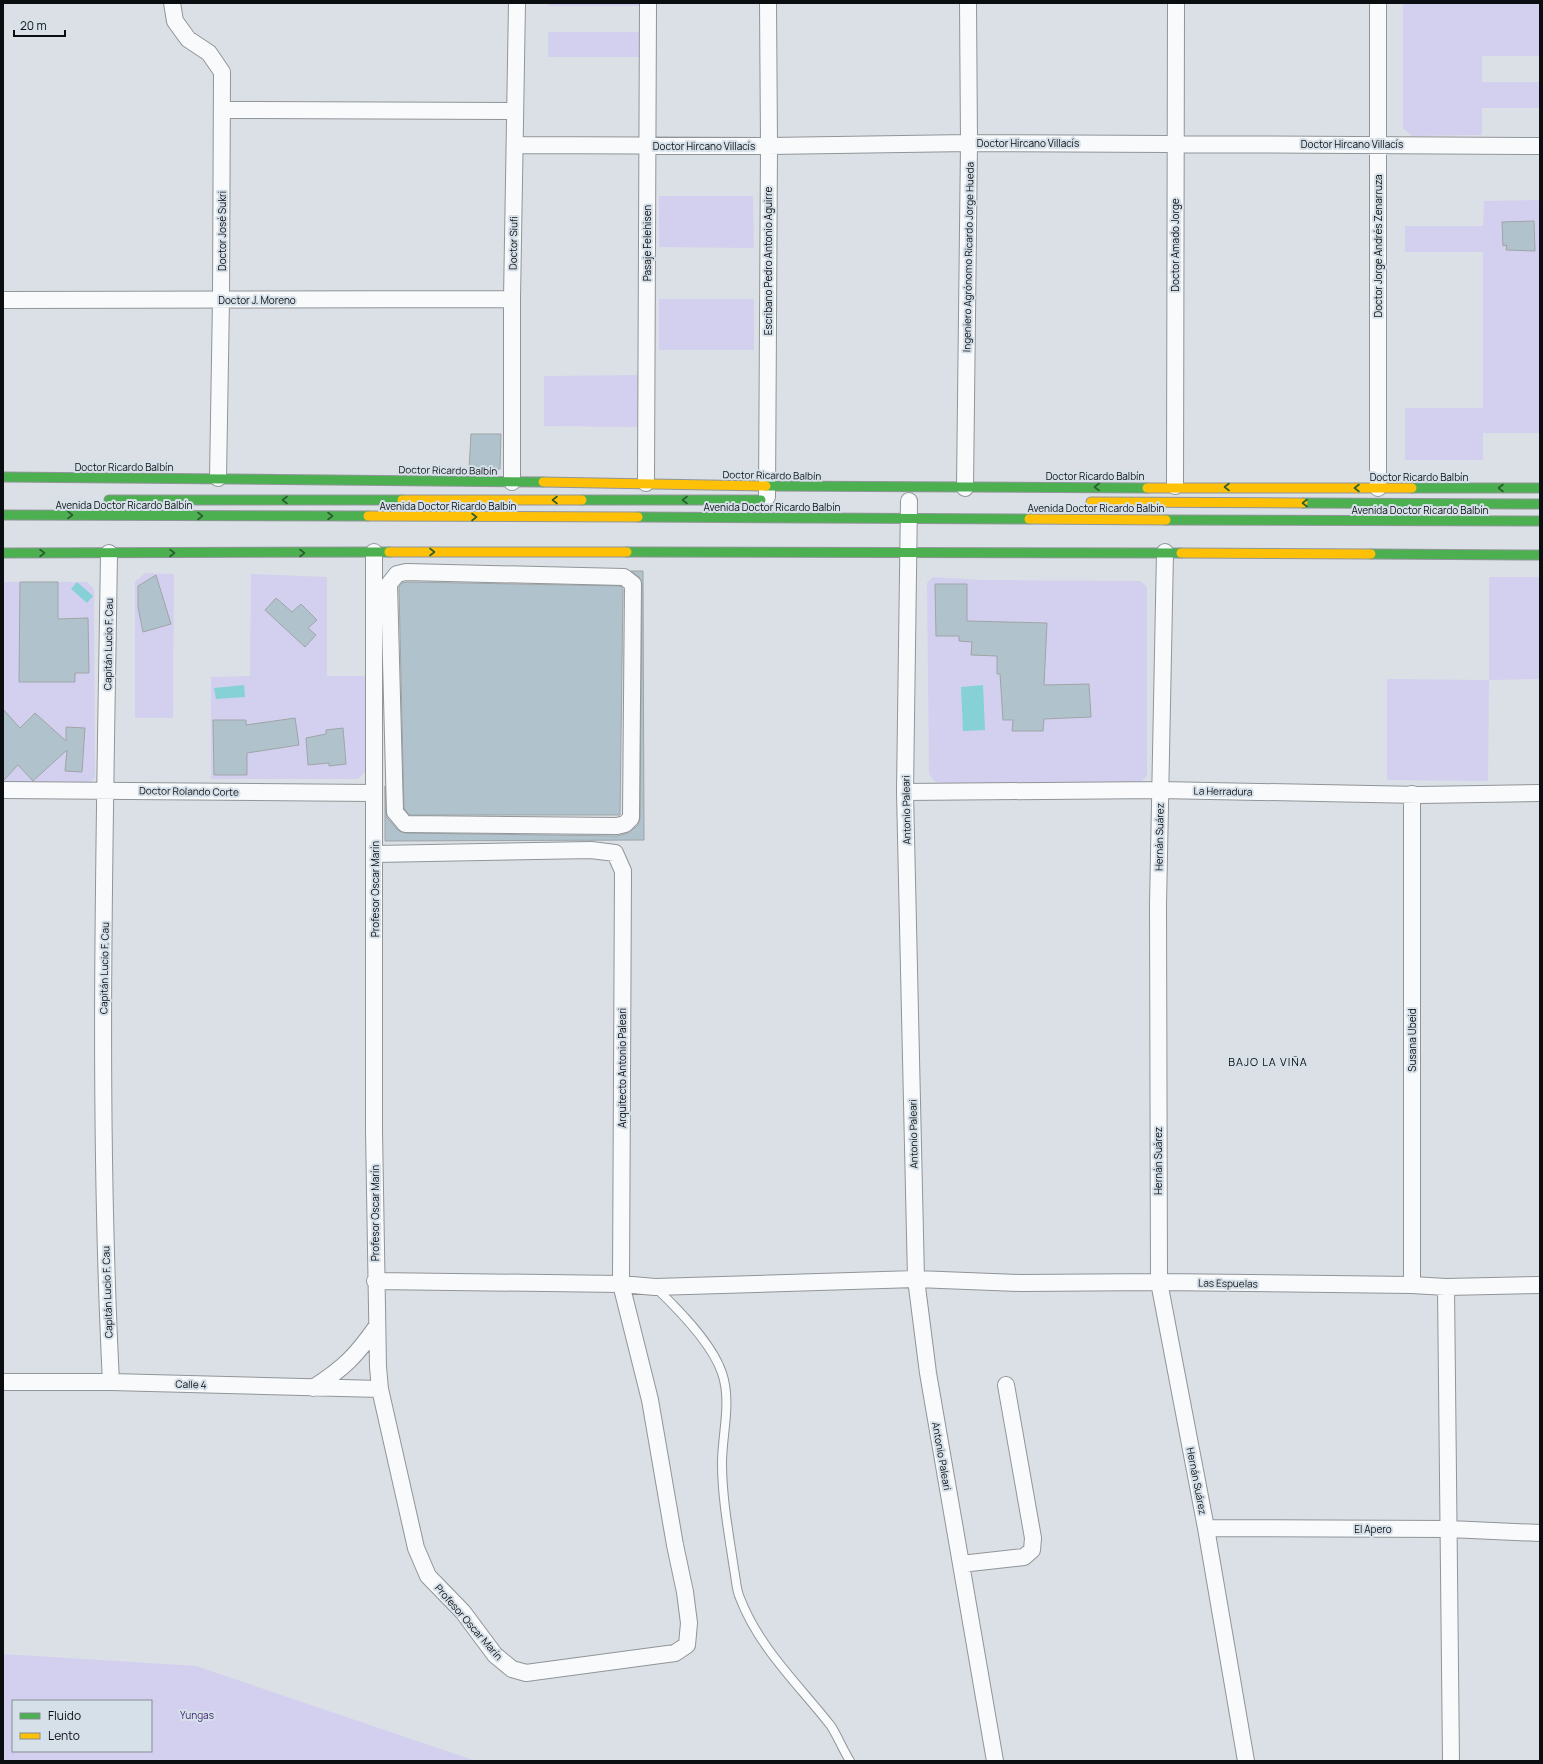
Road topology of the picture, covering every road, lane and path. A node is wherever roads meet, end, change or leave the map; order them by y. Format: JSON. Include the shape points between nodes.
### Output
{"nodes":[{"id":1,"x":172,"y":3,"type":"edge"},
{"id":2,"x":517,"y":3,"type":"edge"},
{"id":3,"x":648,"y":3,"type":"edge"},
{"id":4,"x":768,"y":3,"type":"edge"},
{"id":5,"x":968,"y":3,"type":"edge"},
{"id":6,"x":1176,"y":3,"type":"edge"},
{"id":7,"x":1378,"y":3,"type":"edge"},
{"id":8,"x":222,"y":110,"type":"junction"},
{"id":9,"x":515,"y":112,"type":"junction"},
{"id":10,"x":969,"y":143,"type":"junction"},
{"id":11,"x":1176,"y":144,"type":"junction"},
{"id":12,"x":1378,"y":144,"type":"junction"},
{"id":13,"x":516,"y":145,"type":"junction"},
{"id":14,"x":647,"y":145,"type":"junction"},
{"id":15,"x":769,"y":146,"type":"junction"},
{"id":16,"x":1540,"y":146,"type":"edge"},
{"id":17,"x":512,"y":299,"type":"junction"},
{"id":18,"x":3,"y":300,"type":"edge"},
{"id":19,"x":221,"y":300,"type":"junction"},
{"id":20,"x":3,"y":477,"type":"edge"},
{"id":21,"x":218,"y":478,"type":"junction"},
{"id":22,"x":512,"y":482,"type":"junction"},
{"id":23,"x":646,"y":482,"type":"junction"},
{"id":24,"x":1175,"y":486,"type":"junction"},
{"id":25,"x":965,"y":488,"type":"junction"},
{"id":26,"x":1378,"y":488,"type":"junction"},
{"id":27,"x":1540,"y":488,"type":"edge"},
{"id":28,"x":769,"y":496,"type":"junction"},
{"id":29,"x":98,"y":500,"type":"dead end"},
{"id":30,"x":909,"y":501,"type":"dead end"},
{"id":31,"x":1085,"y":502,"type":"dead end"},
{"id":32,"x":1540,"y":504,"type":"edge"},
{"id":33,"x":3,"y":515,"type":"edge"},
{"id":34,"x":768,"y":518,"type":"junction"},
{"id":35,"x":909,"y":519,"type":"junction"},
{"id":36,"x":1540,"y":521,"type":"edge"},
{"id":37,"x":908,"y":551,"type":"junction"},
{"id":38,"x":374,"y":552,"type":"junction"},
{"id":39,"x":513,"y":552,"type":"junction"},
{"id":40,"x":1165,"y":552,"type":"junction"},
{"id":41,"x":3,"y":553,"type":"edge"},
{"id":42,"x":109,"y":553,"type":"junction"},
{"id":43,"x":1540,"y":556,"type":"edge"},
{"id":44,"x":512,"y":574,"type":"junction"},
{"id":45,"x":105,"y":789,"type":"junction"},
{"id":46,"x":3,"y":790,"type":"edge"},
{"id":47,"x":1160,"y":790,"type":"junction"},
{"id":48,"x":905,"y":792,"type":"junction"},
{"id":49,"x":374,"y":793,"type":"junction"},
{"id":50,"x":1540,"y":793,"type":"edge"},
{"id":51,"x":1412,"y":794,"type":"junction"},
{"id":52,"x":375,"y":854,"type":"junction"},
{"id":53,"x":916,"y":1279,"type":"junction"},
{"id":54,"x":375,"y":1281,"type":"junction"},
{"id":55,"x":1159,"y":1282,"type":"junction"},
{"id":56,"x":622,"y":1284,"type":"junction"},
{"id":57,"x":1412,"y":1285,"type":"junction"},
{"id":58,"x":1540,"y":1285,"type":"edge"},
{"id":59,"x":655,"y":1287,"type":"junction"},
{"id":60,"x":1446,"y":1287,"type":"junction"},
{"id":61,"x":377,"y":1326,"type":"junction"},
{"id":62,"x":3,"y":1382,"type":"edge"},
{"id":63,"x":111,"y":1382,"type":"junction"},
{"id":64,"x":1006,"y":1385,"type":"dead end"},
{"id":65,"x":313,"y":1388,"type":"junction"},
{"id":66,"x":380,"y":1389,"type":"junction"},
{"id":67,"x":1206,"y":1528,"type":"junction"},
{"id":68,"x":1449,"y":1529,"type":"junction"},
{"id":69,"x":1540,"y":1533,"type":"edge"},
{"id":70,"x":961,"y":1564,"type":"junction"},
{"id":71,"x":675,"y":1653,"type":"joint"},
{"id":72,"x":850,"y":1761,"type":"edge"},
{"id":73,"x":996,"y":1761,"type":"edge"},
{"id":74,"x":1246,"y":1761,"type":"edge"},
{"id":75,"x":1451,"y":1761,"type":"edge"}],
"edges":[{"from":1,"to":8,"type":"street","name":"Doctor José Sukri","via":[[176,21],[188,39],[208,53],[222,72]]},
{"from":2,"to":9,"type":"street","name":"Doctor Siufi"},
{"from":3,"to":14,"type":"street","name":"Pasaje Felehisen"},
{"from":4,"to":15,"type":"street","name":"Escribano Pedro Antonio Aguirre"},
{"from":5,"to":10,"type":"street","name":"Ingeniero Agrónomo Ricardo Jorge Hueda"},
{"from":6,"to":11,"type":"street","name":"Doctor Amado Jorge"},
{"from":7,"to":12,"type":"street","name":"Doctor Jorge Andrés Zenarruza"},
{"from":8,"to":9,"type":"street"},
{"from":8,"to":19,"type":"street","name":"Doctor José Sukri"},
{"from":9,"to":13,"type":"street","name":"Doctor Siufi"},
{"from":10,"to":11,"type":"street","name":"Doctor Hircano Villacís"},
{"from":10,"to":15,"type":"street","name":"Doctor Hircano Villacís"},
{"from":10,"to":25,"type":"street","name":"Ingeniero Agrónomo Ricardo Jorge Hueda"},
{"from":11,"to":12,"type":"street","name":"Doctor Hircano Villacís"},
{"from":11,"to":24,"type":"street","name":"Doctor Amado Jorge"},
{"from":12,"to":16,"type":"street","name":"Doctor Hircano Villacís"},
{"from":12,"to":26,"type":"street","name":"Doctor Jorge Andrés Zenarruza"},
{"from":13,"to":14,"type":"street","name":"Doctor Hircano Villacís"},
{"from":13,"to":17,"type":"street","name":"Doctor Siufi"},
{"from":14,"to":15,"type":"street","name":"Doctor Hircano Villacís"},
{"from":14,"to":23,"type":"street","name":"Pasaje Felehisen"},
{"from":15,"to":28,"type":"street","name":"Escribano Pedro Antonio Aguirre"},
{"from":17,"to":19,"type":"street","name":"Doctor J. Moreno"},
{"from":17,"to":22,"type":"street","name":"Doctor Siufi"},
{"from":18,"to":19,"type":"street","name":"Doctor J. Moreno"},
{"from":19,"to":21,"type":"street","name":"Doctor José Sukri"},
{"from":20,"to":21,"type":"street","name":"Doctor Ricardo Balbín"},
{"from":21,"to":22,"type":"street","name":"Doctor Ricardo Balbín"},
{"from":22,"to":23,"type":"street","name":"Doctor Ricardo Balbín"},
{"from":23,"to":28,"type":"street","name":"Doctor Ricardo Balbín"},
{"from":24,"to":25,"type":"street","name":"Doctor Ricardo Balbín","one_way":true},
{"from":26,"to":24,"type":"street","name":"Doctor Ricardo Balbín","one_way":true},
{"from":25,"to":28,"type":"street","name":"Doctor Ricardo Balbín"},
{"from":27,"to":26,"type":"street","name":"Doctor Ricardo Balbín","one_way":true},
{"from":28,"to":29,"type":"street","name":"Avenida Doctor Ricardo Balbín","one_way":true},
{"from":28,"to":34,"type":"street","name":"Escribano Pedro Antonio Aguirre"},
{"from":30,"to":35,"type":"street","name":"Antonio Paleari"},
{"from":32,"to":31,"type":"street","name":"Avenida Doctor Ricardo Balbín","one_way":true},
{"from":33,"to":34,"type":"street","name":"Avenida Doctor Ricardo Balbín","one_way":true},
{"from":34,"to":35,"type":"street","name":"Avenida Doctor Ricardo Balbín"},
{"from":35,"to":36,"type":"street","name":"Avenida Doctor Ricardo Balbín"},
{"from":35,"to":37,"type":"street","name":"Antonio Paleari"},
{"from":37,"to":39,"type":"street"},
{"from":37,"to":40,"type":"street"},
{"from":37,"to":48,"type":"street","name":"Antonio Paleari"},
{"from":38,"to":39,"type":"street","one_way":true},
{"from":42,"to":38,"type":"street","one_way":true},
{"from":38,"to":49,"type":"street","name":"Profesor Oscar Marín"},
{"from":39,"to":44,"type":"street"},
{"from":40,"to":43,"type":"street"},
{"from":40,"to":47,"type":"street","name":"Hernán Suárez"},
{"from":41,"to":42,"type":"street","one_way":true},
{"from":42,"to":45,"type":"street","name":"Capitán Lucio F. Cau"},
{"from":44,"to":44,"type":"street","via":[[406,572],[397,574],[389,584],[395,812],[405,824],[625,824],[631,818],[633,584],[624,577]]},
{"from":45,"to":46,"type":"street","name":"Doctor Rolando Corte"},
{"from":45,"to":49,"type":"street","name":"Doctor Rolando Corte"},
{"from":45,"to":63,"type":"street","name":"Capitán Lucio F. Cau","via":[[102,1108]]},
{"from":47,"to":48,"type":"street","name":"La Herradura"},
{"from":47,"to":51,"type":"street","name":"La Herradura"},
{"from":47,"to":55,"type":"street","name":"Hernán Suárez"},
{"from":48,"to":53,"type":"street","name":"Antonio Paleari"},
{"from":49,"to":52,"type":"street","name":"Profesor Oscar Marín"},
{"from":50,"to":51,"type":"street","name":"La Herradura"},
{"from":51,"to":57,"type":"street","name":"Susana Ubeid"},
{"from":52,"to":54,"type":"street","name":"Profesor Oscar Marín"},
{"from":52,"to":56,"type":"street","name":"Arquitecto Antonio Paleari","via":[[591,850],[615,853],[623,871]]},
{"from":53,"to":55,"type":"street","name":"Las Espuelas","via":[[1021,1283]]},
{"from":53,"to":59,"type":"street","name":"Las Espuelas"},
{"from":53,"to":70,"type":"street","name":"Antonio Paleari","via":[[928,1373]]},
{"from":54,"to":56,"type":"street","name":"Las Espuelas"},
{"from":54,"to":61,"type":"street","name":"Profesor Oscar Marín"},
{"from":55,"to":57,"type":"street","name":"Las Espuelas"},
{"from":55,"to":67,"type":"street","name":"Hernán Suárez"},
{"from":56,"to":59,"type":"street","name":"Las Espuelas"},
{"from":56,"to":71,"type":"street","name":"Arquitecto Antonio Paleari","via":[[650,1400],[685,1592],[689,1623],[687,1644]]},
{"from":57,"to":60,"type":"street","name":"Las Espuelas"},
{"from":58,"to":60,"type":"street","name":"Las Espuelas"},
{"from":59,"to":72,"type":"lane","via":[[680,1310],[708,1347],[723,1374],[726,1393],[722,1464],[739,1598],[761,1639],[832,1728]]},
{"from":60,"to":68,"type":"street"},
{"from":61,"to":65,"type":"street","via":[[344,1366]]},
{"from":61,"to":66,"type":"street","name":"Profesor Oscar Marín"},
{"from":62,"to":63,"type":"street","name":"Calle 4"},
{"from":63,"to":65,"type":"street","name":"Calle 4"},
{"from":64,"to":70,"type":"street","via":[[1033,1538],[1032,1550],[1024,1557]]},
{"from":65,"to":66,"type":"street","name":"Calle 4"},
{"from":66,"to":71,"type":"street","name":"Profesor Oscar Marín","via":[[416,1548],[428,1576],[463,1612],[495,1655],[512,1669],[526,1673]]},
{"from":67,"to":68,"type":"street","name":"El Apero"},
{"from":67,"to":74,"type":"street","name":"Hernán Suárez"},
{"from":68,"to":69,"type":"street","name":"El Apero"},
{"from":68,"to":75,"type":"street"},
{"from":70,"to":73,"type":"street","name":"Antonio Paleari"}]}
